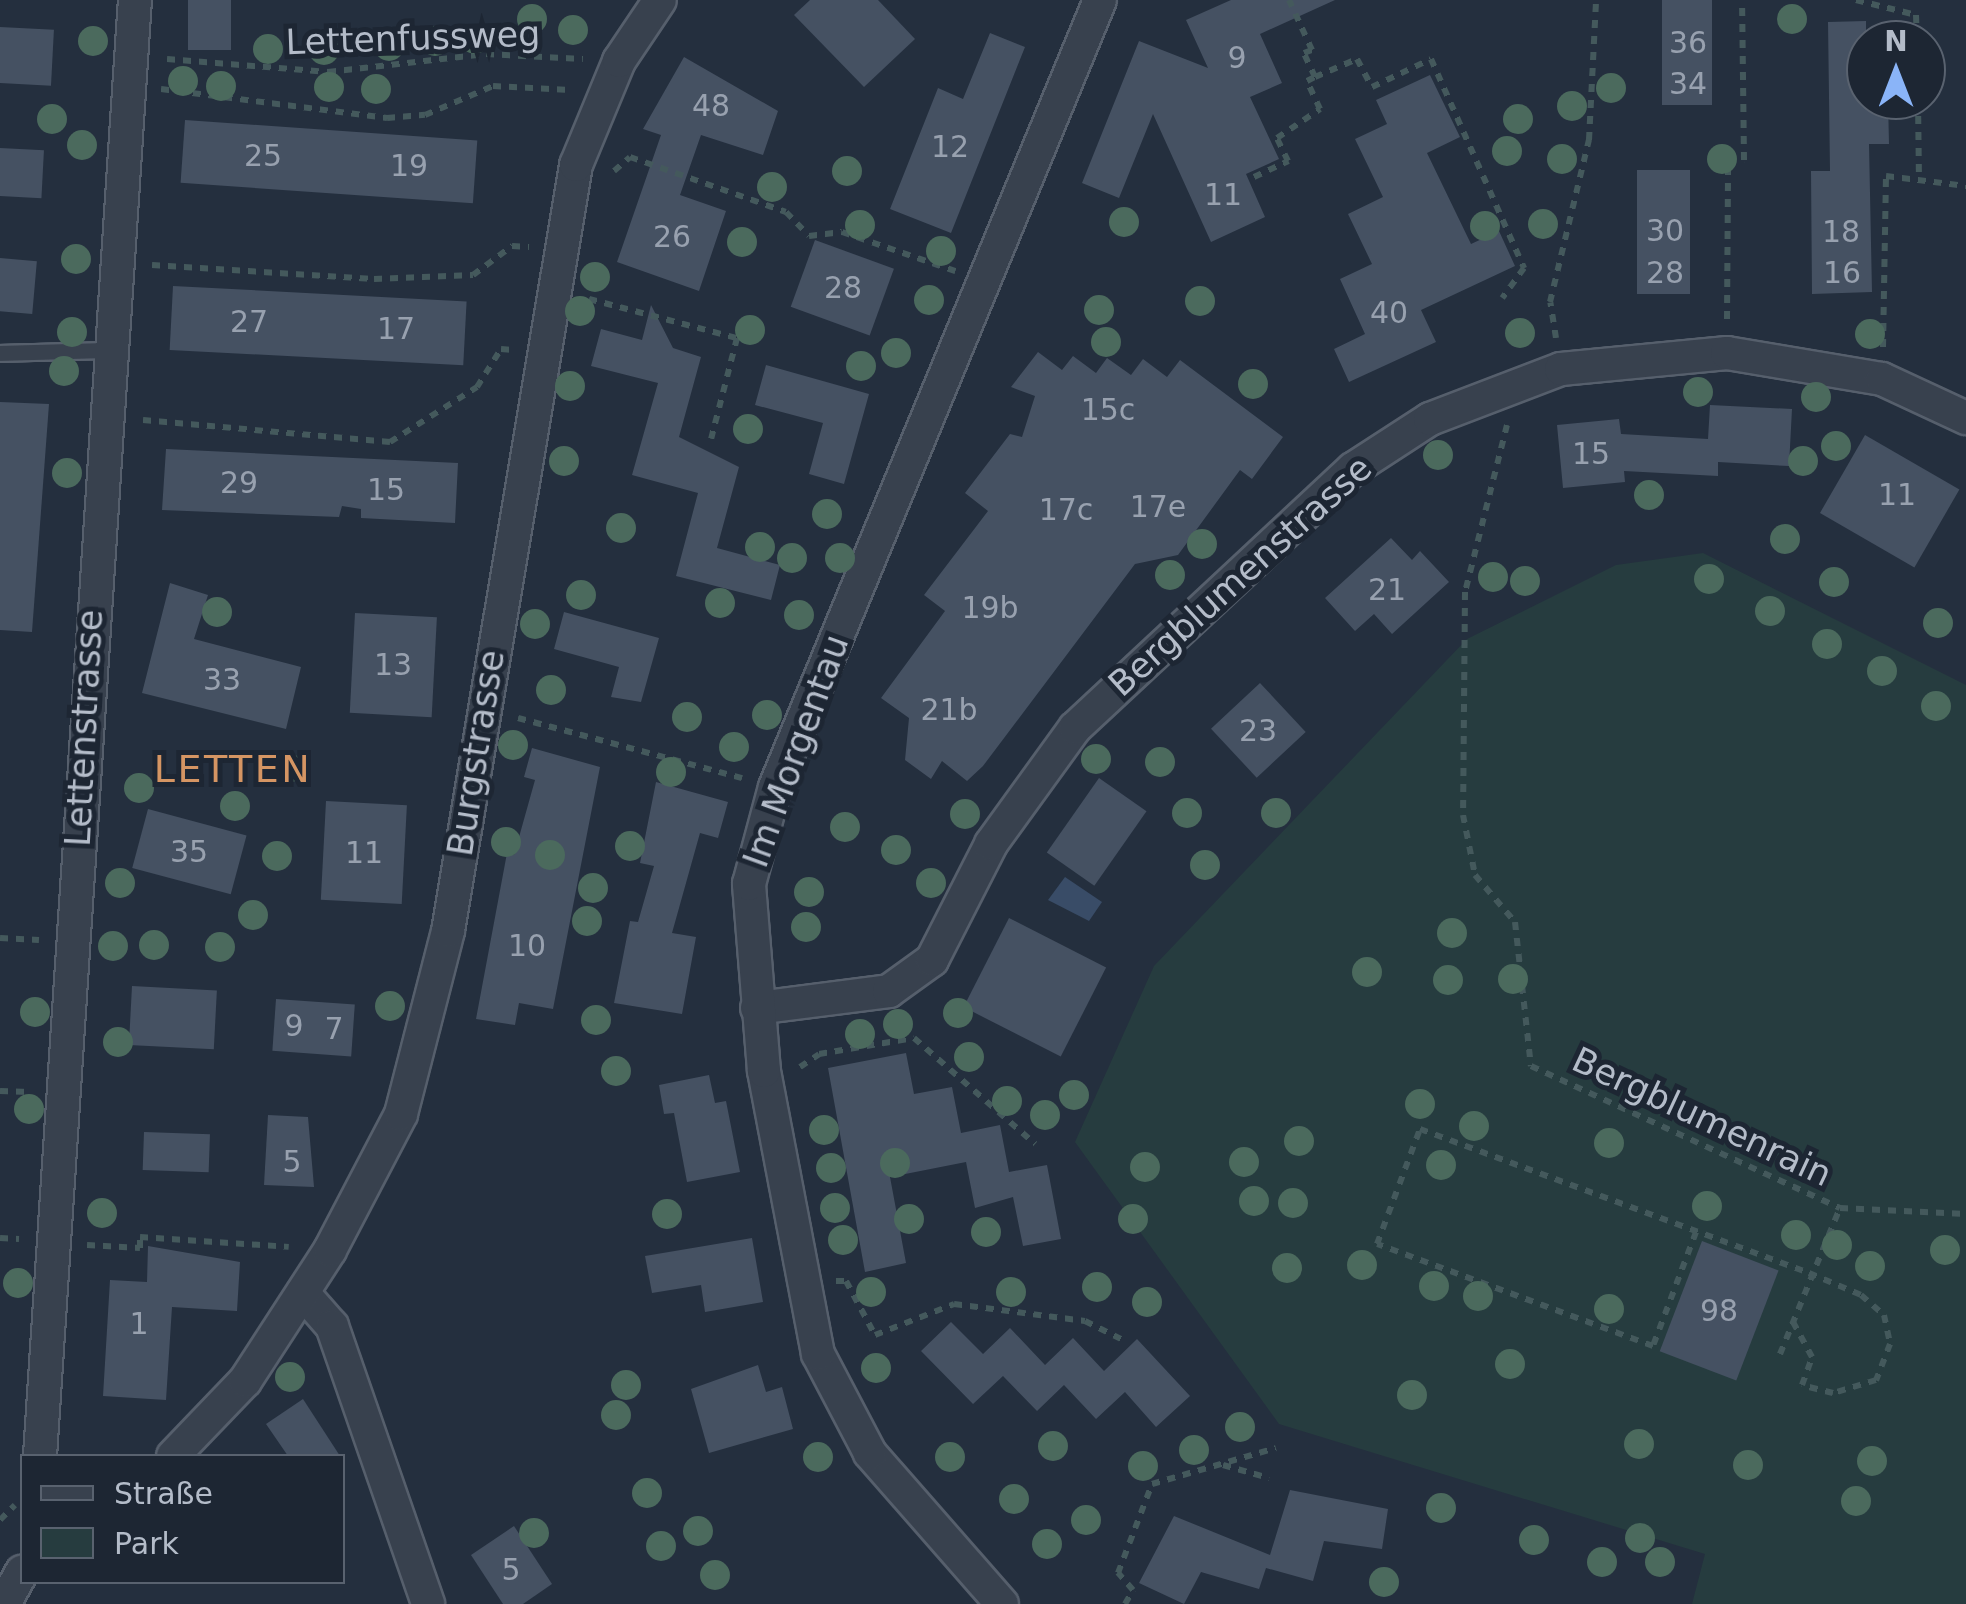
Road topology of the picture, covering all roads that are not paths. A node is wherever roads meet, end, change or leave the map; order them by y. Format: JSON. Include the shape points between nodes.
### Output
{"nodes":[{"id":1,"x":135,"y":0,"type":"edge"},
{"id":2,"x":660,"y":0,"type":"edge"},
{"id":3,"x":1100,"y":0,"type":"edge"},
{"id":4,"x":107,"y":350,"type":"junction"},
{"id":5,"x":0,"y":353,"type":"edge"},
{"id":6,"x":1966,"y":418,"type":"edge"},
{"id":7,"x":757,"y":1008,"type":"junction"},
{"id":8,"x":303,"y":1293,"type":"junction"},
{"id":9,"x":40,"y":1454,"type":"edge"},
{"id":10,"x":175,"y":1454,"type":"edge"},
{"id":11,"x":20,"y":1576,"type":"edge"},
{"id":12,"x":4,"y":1604,"type":"edge"},
{"id":13,"x":428,"y":1604,"type":"edge"},
{"id":14,"x":1002,"y":1604,"type":"edge"}],
"edges":[{"from":1,"to":4,"type":"street","name":"Lettenstrasse"},
{"from":2,"to":8,"type":"street","name":"Burgstrasse","via":[[619,62],[576,165],[448,930],[401,1114]]},
{"from":3,"to":7,"type":"street","name":"Im Morgentau","via":[[775,786],[749,884]]},
{"from":4,"to":5,"type":"lane"},
{"from":4,"to":9,"type":"street","name":"Lettenstrasse"},
{"from":6,"to":7,"type":"street","name":"Bergblumenstrasse","via":[[1882,378],[1727,353],[1561,369],[1430,420],[1353,469],[1139,662],[1034,779],[932,960],[889,991]]},
{"from":7,"to":14,"type":"street","name":"Im Morgentau","via":[[818,1354],[870,1453]]},
{"from":8,"to":10,"type":"street","name":"Burgstrasse","via":[[245,1381]]},
{"from":8,"to":13,"type":"street","via":[[332,1326]]},
{"from":11,"to":12,"type":"street"}]}
